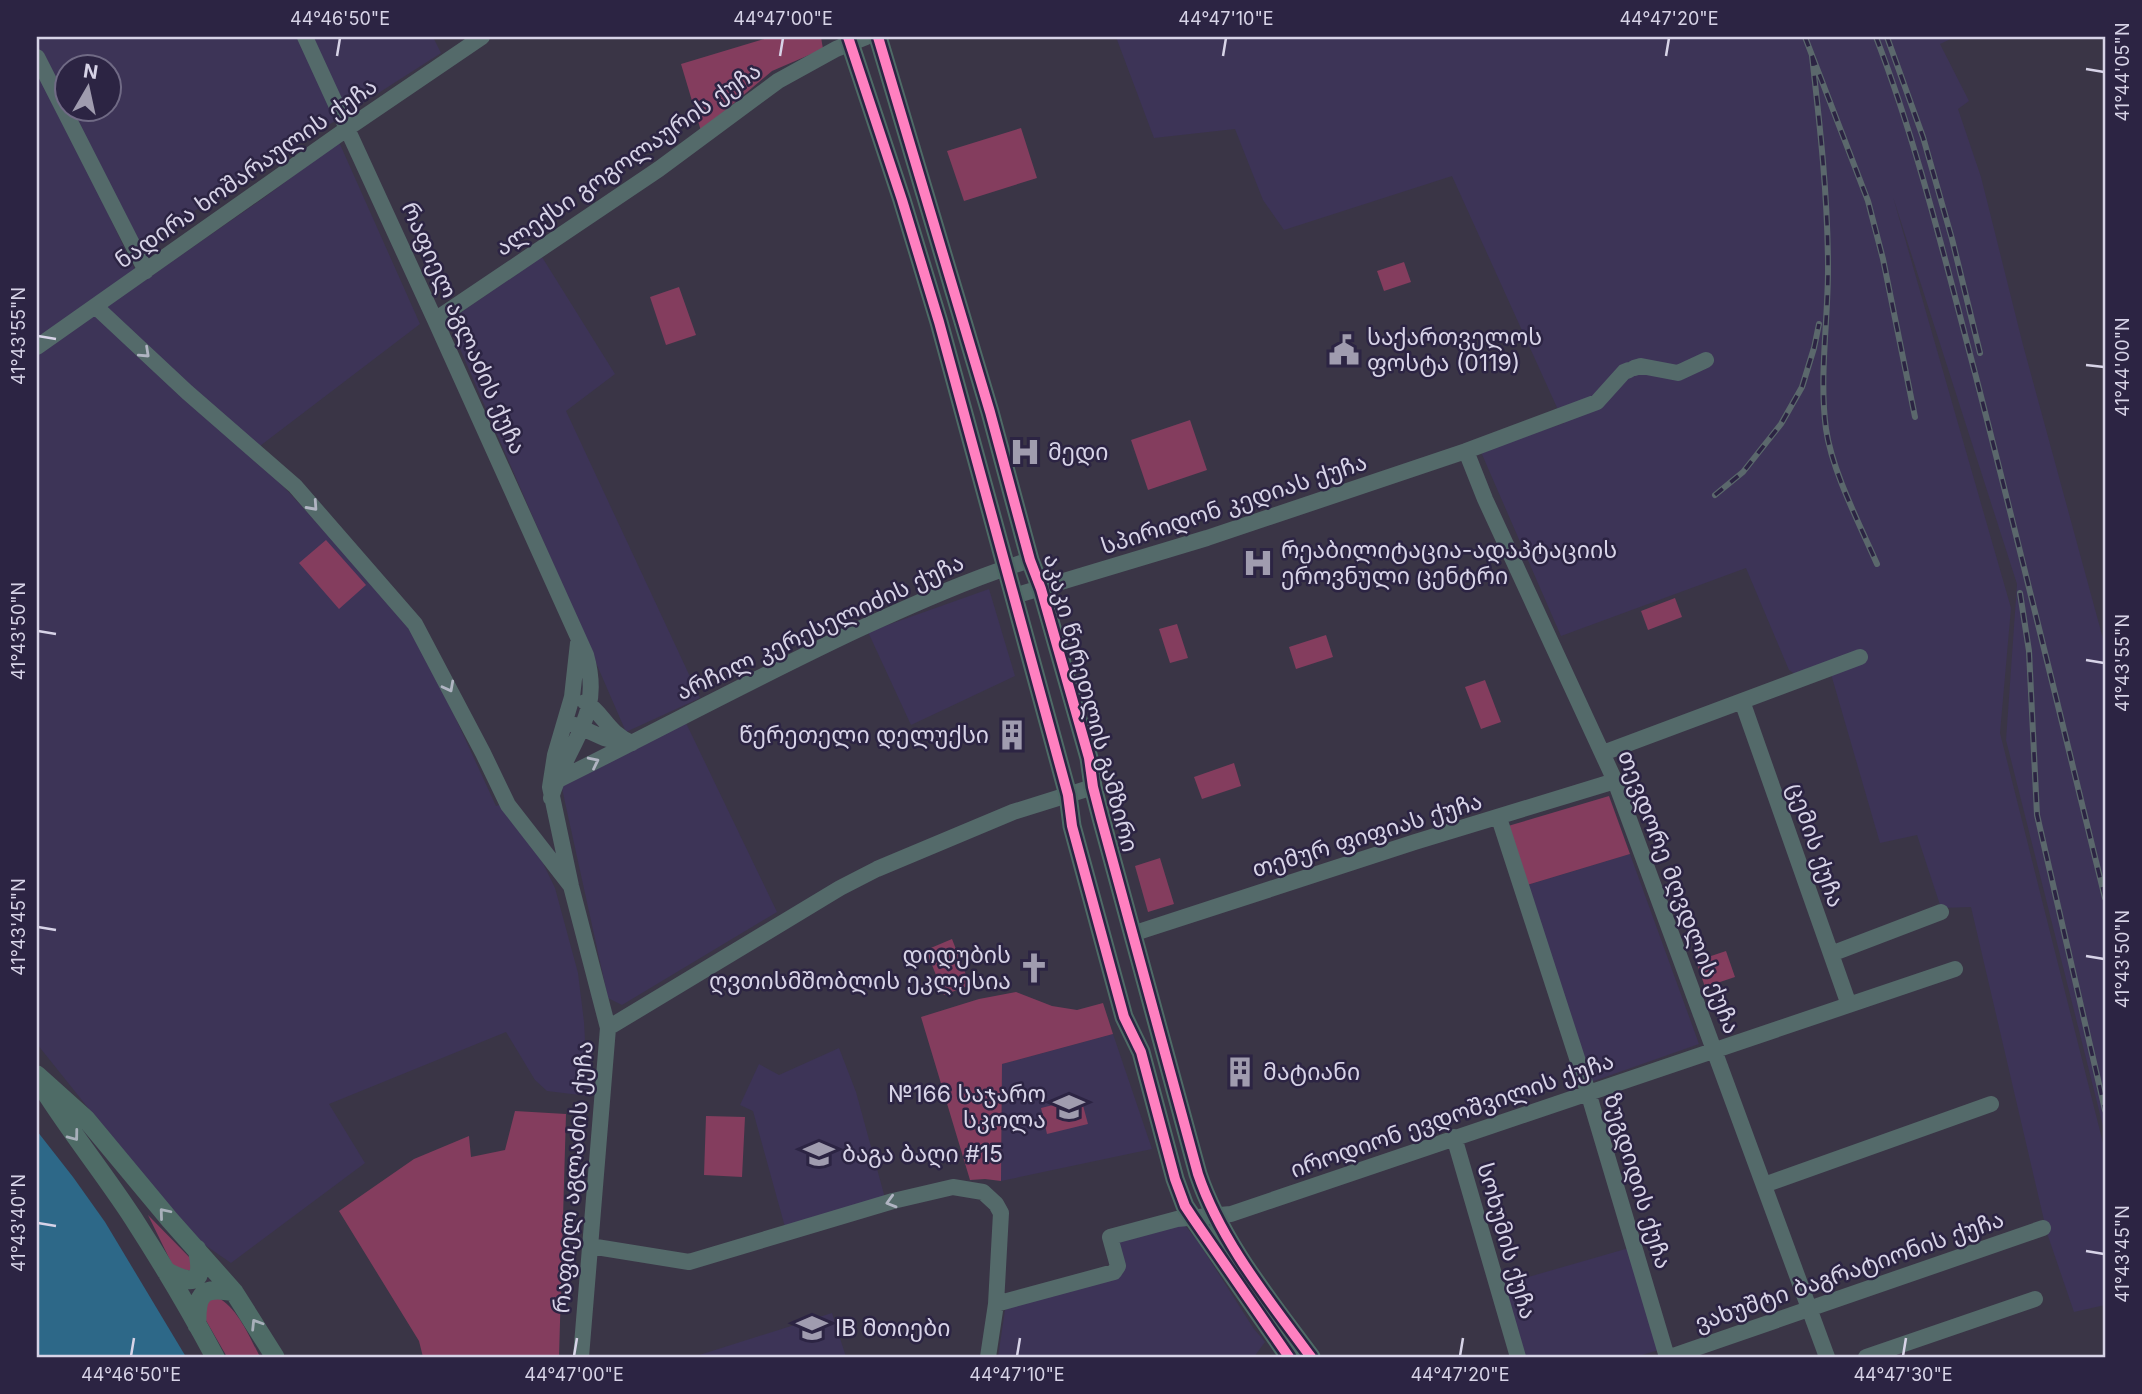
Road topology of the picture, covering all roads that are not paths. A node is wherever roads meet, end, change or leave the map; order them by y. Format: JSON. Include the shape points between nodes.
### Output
{"nodes":[{"id":1,"x":304,"y":37,"type":"edge"},
{"id":2,"x":482,"y":37,"type":"edge"},
{"id":3,"x":878,"y":37,"type":"edge"},
{"id":4,"x":854,"y":38,"type":"edge"},
{"id":5,"x":37,"y":57,"type":"edge"},
{"id":6,"x":348,"y":128,"type":"junction"},
{"id":7,"x":146,"y":271,"type":"junction"},
{"id":8,"x":95,"y":306,"type":"junction"},
{"id":9,"x":435,"y":320,"type":"junction"},
{"id":10,"x":37,"y":347,"type":"edge"},
{"id":11,"x":1706,"y":360,"type":"dead end"},
{"id":12,"x":1466,"y":451,"type":"junction"},
{"id":13,"x":1030,"y":560,"type":"junction"},
{"id":14,"x":1006,"y":568,"type":"junction"},
{"id":15,"x":1041,"y":589,"type":"junction"},
{"id":16,"x":1014,"y":596,"type":"junction"},
{"id":17,"x":579,"y":639,"type":"junction"},
{"id":18,"x":1860,"y":656,"type":"dead end"},
{"id":19,"x":572,"y":697,"type":"junction"},
{"id":20,"x":1742,"y":701,"type":"junction"},
{"id":21,"x":590,"y":705,"type":"junction"},
{"id":22,"x":565,"y":720,"type":"junction"},
{"id":23,"x":582,"y":729,"type":"junction"},
{"id":24,"x":632,"y":743,"type":"junction"},
{"id":25,"x":1603,"y":753,"type":"junction"},
{"id":26,"x":556,"y":781,"type":"junction"},
{"id":27,"x":1615,"y":781,"type":"junction"},
{"id":28,"x":1093,"y":787,"type":"junction"},
{"id":29,"x":1068,"y":795,"type":"junction"},
{"id":30,"x":551,"y":797,"type":"junction"},
{"id":31,"x":1499,"y":818,"type":"junction"},
{"id":32,"x":571,"y":886,"type":"junction"},
{"id":33,"x":1941,"y":912,"type":"dead end"},
{"id":34,"x":1132,"y":934,"type":"junction"},
{"id":35,"x":1831,"y":954,"type":"junction"},
{"id":36,"x":1955,"y":969,"type":"dead end"},
{"id":37,"x":1849,"y":1005,"type":"junction"},
{"id":38,"x":608,"y":1028,"type":"junction"},
{"id":39,"x":1714,"y":1050,"type":"junction"},
{"id":40,"x":37,"y":1077,"type":"edge"},
{"id":41,"x":1588,"y":1092,"type":"junction"},
{"id":42,"x":1992,"y":1104,"type":"dead end"},
{"id":43,"x":1454,"y":1137,"type":"junction"},
{"id":44,"x":1764,"y":1185,"type":"junction"},
{"id":45,"x":1216,"y":1217,"type":"junction"},
{"id":46,"x":1193,"y":1218,"type":"junction"},
{"id":47,"x":2043,"y":1228,"type":"dead end"},
{"id":48,"x":590,"y":1247,"type":"junction"},
{"id":49,"x":197,"y":1249,"type":"junction"},
{"id":50,"x":166,"y":1271,"type":"junction"},
{"id":51,"x":234,"y":1292,"type":"junction"},
{"id":52,"x":2035,"y":1299,"type":"dead end"},
{"id":53,"x":996,"y":1304,"type":"junction"},
{"id":54,"x":1809,"y":1310,"type":"junction"},
{"id":55,"x":197,"y":1325,"type":"junction"},
{"id":56,"x":1279,"y":1353,"type":"edge"},
{"id":57,"x":215,"y":1357,"type":"edge"},
{"id":58,"x":275,"y":1357,"type":"edge"},
{"id":59,"x":581,"y":1357,"type":"edge"},
{"id":60,"x":988,"y":1357,"type":"edge"},
{"id":61,"x":1311,"y":1357,"type":"edge"},
{"id":62,"x":1518,"y":1357,"type":"edge"},
{"id":63,"x":1669,"y":1357,"type":"edge"},
{"id":64,"x":1827,"y":1357,"type":"edge"},
{"id":65,"x":1866,"y":1357,"type":"edge"}],
"edges":[{"from":1,"to":6,"type":"street","name":"რაფიელ აგლაძის ქუჩა"},
{"from":2,"to":6,"type":"street","name":"ნადირა ხოშარაულის ქუჩა"},
{"from":3,"to":13,"type":"main road","name":"აკაკი წერეთლის გამზირი"},
{"from":4,"to":9,"type":"street","name":"ალექსი გოგოლაურის ქუჩა","via":[[778,81],[659,169]]},
{"from":4,"to":14,"type":"main road","name":"აკაკი წერეთლის გამზირი"},
{"from":5,"to":7,"type":"street"},
{"from":6,"to":7,"type":"street","name":"ნადირა ხოშარაულის ქუჩა"},
{"from":6,"to":9,"type":"street","name":"რაფიელ აგლაძის ქუჩა"},
{"from":7,"to":8,"type":"street","name":"ნადირა ხოშარაულის ქუჩა"},
{"from":8,"to":10,"type":"street","name":"ნადირა ხოშარაულის ქუჩა"},
{"from":8,"to":32,"type":"street","one_way":true,"via":[[295,486],[415,624],[508,805]]},
{"from":9,"to":17,"type":"street","name":"რაფიელ აგლაძის ქუჩა"},
{"from":11,"to":12,"type":"street","name":"სპირიდონ კედიას ქუჩა","via":[[1678,373],[1641,366],[1624,372],[1597,402]]},
{"from":12,"to":15,"type":"street","name":"სპირიდონ კედიას ქუჩა"},
{"from":12,"to":25,"type":"street","name":"თევდორე მღვდლის ქუჩა"},
{"from":13,"to":14,"type":"street","name":"არჩილ კერესელიძის ქუჩა"},
{"from":13,"to":15,"type":"main road","name":"აკაკი წერეთლის გამზირი"},
{"from":14,"to":16,"type":"main road","name":"აკაკი წერეთლის გამზირი"},
{"from":14,"to":24,"type":"street","name":"არჩილ კერესელიძის ქუჩა","via":[[944,590],[784,664]]},
{"from":15,"to":16,"type":"street","name":"სპირიდონ კედიას ქუჩა"},
{"from":15,"to":28,"type":"main road","name":"აკაკი წერეთლის გამზირი"},
{"from":16,"to":29,"type":"main road","name":"აკაკი წერეთლის გამზირი"},
{"from":17,"to":19,"type":"street","name":"რაფიელ აგლაძის ქუჩა"},
{"from":17,"to":21,"type":"street","name":"რაფიელ აგლაძის ქუჩა","via":[[592,680]]},
{"from":18,"to":20,"type":"street"},
{"from":19,"to":21,"type":"street"},
{"from":19,"to":22,"type":"street","name":"რაფიელ აგლაძის ქუჩა"},
{"from":20,"to":25,"type":"street"},
{"from":20,"to":35,"type":"street","name":"ცემის ქუჩა"},
{"from":21,"to":23,"type":"street","name":"რაფიელ აგლაძის ქუჩა"},
{"from":21,"to":24,"type":"street","via":[[613,733]]},
{"from":22,"to":23,"type":"street"},
{"from":22,"to":30,"type":"street","name":"რაფიელ აგლაძის ქუჩა","via":[[550,773]]},
{"from":23,"to":24,"type":"street","via":[[617,743]]},
{"from":23,"to":26,"type":"street","name":"რაფიელ აგლაძის ქუჩა"},
{"from":26,"to":24,"type":"street","name":"არჩილ კერესელიძის ქუჩა","one_way":true},
{"from":25,"to":27,"type":"street","name":"თევდორე მღვდლის ქუჩა"},
{"from":26,"to":30,"type":"street","name":"რაფიელ აგლაძის ქუჩა"},
{"from":27,"to":31,"type":"street","name":"თემურ ფიფიას ქუჩა"},
{"from":27,"to":39,"type":"street","name":"თევდორე მღვდლის ქუჩა"},
{"from":28,"to":29,"type":"street"},
{"from":28,"to":34,"type":"main road","name":"აკაკი წერეთლის გამზირი"},
{"from":29,"to":38,"type":"street","via":[[1013,812],[877,869]]},
{"from":29,"to":46,"type":"main road","name":"აკაკი წერეთლის გამზირი","via":[[1072,826],[1124,1017],[1141,1052],[1175,1179]]},
{"from":30,"to":32,"type":"street","name":"რაფიელ აგლაძის ქუჩა"},
{"from":31,"to":34,"type":"street","name":"თემურ ფიფიას ქუჩა"},
{"from":31,"to":41,"type":"street","name":"ზუგდიდის ქუჩა"},
{"from":32,"to":38,"type":"street","name":"რაფიელ აგლაძის ქუჩა"},
{"from":33,"to":35,"type":"street"},
{"from":34,"to":45,"type":"main road","name":"აკაკი წერეთლის გამზირი","via":[[1198,1174]]},
{"from":35,"to":37,"type":"street","name":"ცემის ქუჩა"},
{"from":36,"to":37,"type":"street","name":"იროდიონ ევდოშვილის ქუჩა"},
{"from":37,"to":39,"type":"street","name":"იროდიონ ევდოშვილის ქუჩა"},
{"from":38,"to":48,"type":"street","name":"რაფიელ აგლაძის ქუჩა"},
{"from":39,"to":41,"type":"street","name":"იროდიონ ევდოშვილის ქუჩა"},
{"from":39,"to":44,"type":"street","name":"თევდორე მღვდლის ქუჩა"},
{"from":49,"to":40,"type":"main road","one_way":true,"via":[[86,1119]]},
{"from":40,"to":50,"type":"main road","one_way":true},
{"from":41,"to":43,"type":"street","name":"იროდიონ ევდოშვილის ქუჩა"},
{"from":41,"to":63,"type":"street","name":"ზუგდიდის ქუჩა"},
{"from":42,"to":44,"type":"street"},
{"from":43,"to":45,"type":"street","name":"იროდიონ ევდოშვილის ქუჩა"},
{"from":43,"to":62,"type":"street","name":"სოხუმის ქუჩა"},
{"from":44,"to":54,"type":"street","name":"თევდორე მღვდლის ქუჩა"},
{"from":45,"to":46,"type":"street","name":"იროდიონ ევდოშვილის ქუჩა"},
{"from":45,"to":61,"type":"main road","name":"აკაკი წერეთლის გამზირი"},
{"from":46,"to":53,"type":"street","name":"იროდიონ ევდოშვილის ქუჩა","via":[[1110,1237],[1118,1266],[1114,1272]]},
{"from":46,"to":56,"type":"main road","name":"აკაკი წერეთლის გამზირი"},
{"from":47,"to":54,"type":"street","name":"ვახუშტი ბაგრატიონის ქუჩა"},
{"from":53,"to":48,"type":"street","one_way":true,"via":[[1001,1213],[983,1192],[957,1187],[893,1201],[689,1262]]},
{"from":48,"to":59,"type":"street","name":"რაფიელ აგლაძის ქუჩა"},
{"from":49,"to":50,"type":"main road","via":[[201,1271],[195,1278],[180,1279]]},
{"from":49,"to":51,"type":"main road"},
{"from":50,"to":55,"type":"main road"},
{"from":51,"to":55,"type":"main road","via":[[211,1289],[201,1296]]},
{"from":58,"to":51,"type":"main road","one_way":true},
{"from":52,"to":65,"type":"street"},
{"from":53,"to":60,"type":"street"},
{"from":54,"to":63,"type":"street","name":"ვახუშტი ბაგრატიონის ქუჩა"},
{"from":54,"to":64,"type":"street","name":"თევდორე მღვდლის ქუჩა"},
{"from":55,"to":57,"type":"main road"}]}
